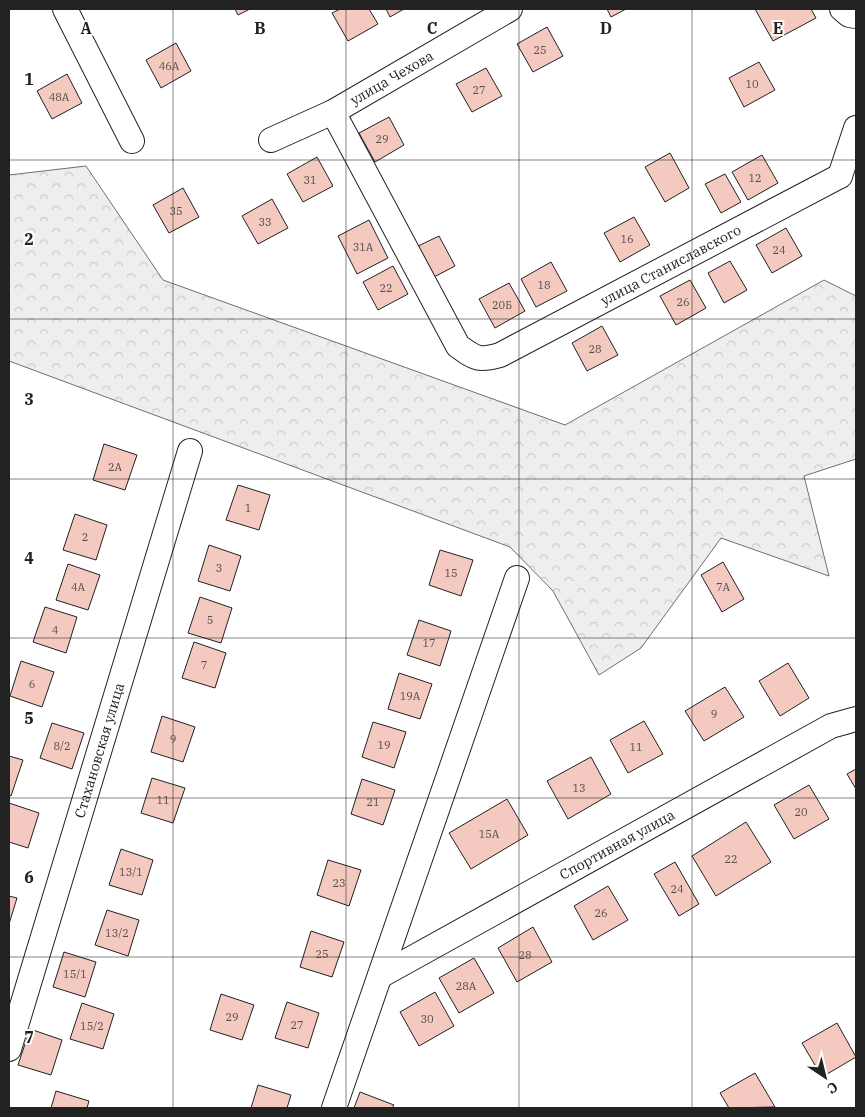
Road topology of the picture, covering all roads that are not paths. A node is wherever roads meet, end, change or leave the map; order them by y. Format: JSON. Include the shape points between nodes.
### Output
{"nodes":[{"id":1,"x":65,"y":9,"type":"edge"},
{"id":2,"x":510,"y":9,"type":"edge"},
{"id":3,"x":842,"y":9,"type":"edge"},
{"id":4,"x":856,"y":16,"type":"edge"},
{"id":5,"x":333,"y":112,"type":"junction"},
{"id":6,"x":856,"y":128,"type":"edge"},
{"id":7,"x":132,"y":140,"type":"dead end"},
{"id":8,"x":271,"y":140,"type":"dead end"},
{"id":9,"x":848,"y":178,"type":"edge"},
{"id":10,"x":190,"y":451,"type":"dead end"},
{"id":11,"x":517,"y":578,"type":"dead end"},
{"id":12,"x":856,"y":720,"type":"edge"},
{"id":13,"x":380,"y":976,"type":"junction"},
{"id":14,"x":9,"y":1049,"type":"edge"},
{"id":15,"x":334,"y":1108,"type":"edge"}],
"edges":[{"from":1,"to":7,"type":"street"},
{"from":2,"to":5,"type":"street","name":"улица Чехова"},
{"from":3,"to":4,"type":"street"},
{"from":5,"to":8,"type":"street","name":"улица Чехова"},
{"from":5,"to":9,"type":"street","name":"улица Станиславского","via":[[458,346],[483,359],[500,355]]},
{"from":6,"to":9,"type":"street"},
{"from":10,"to":14,"type":"street","name":"Стахановская улица"},
{"from":11,"to":13,"type":"street"},
{"from":12,"to":13,"type":"street","name":"Спортивная улица","via":[[831,726]]},
{"from":13,"to":15,"type":"street"}]}
